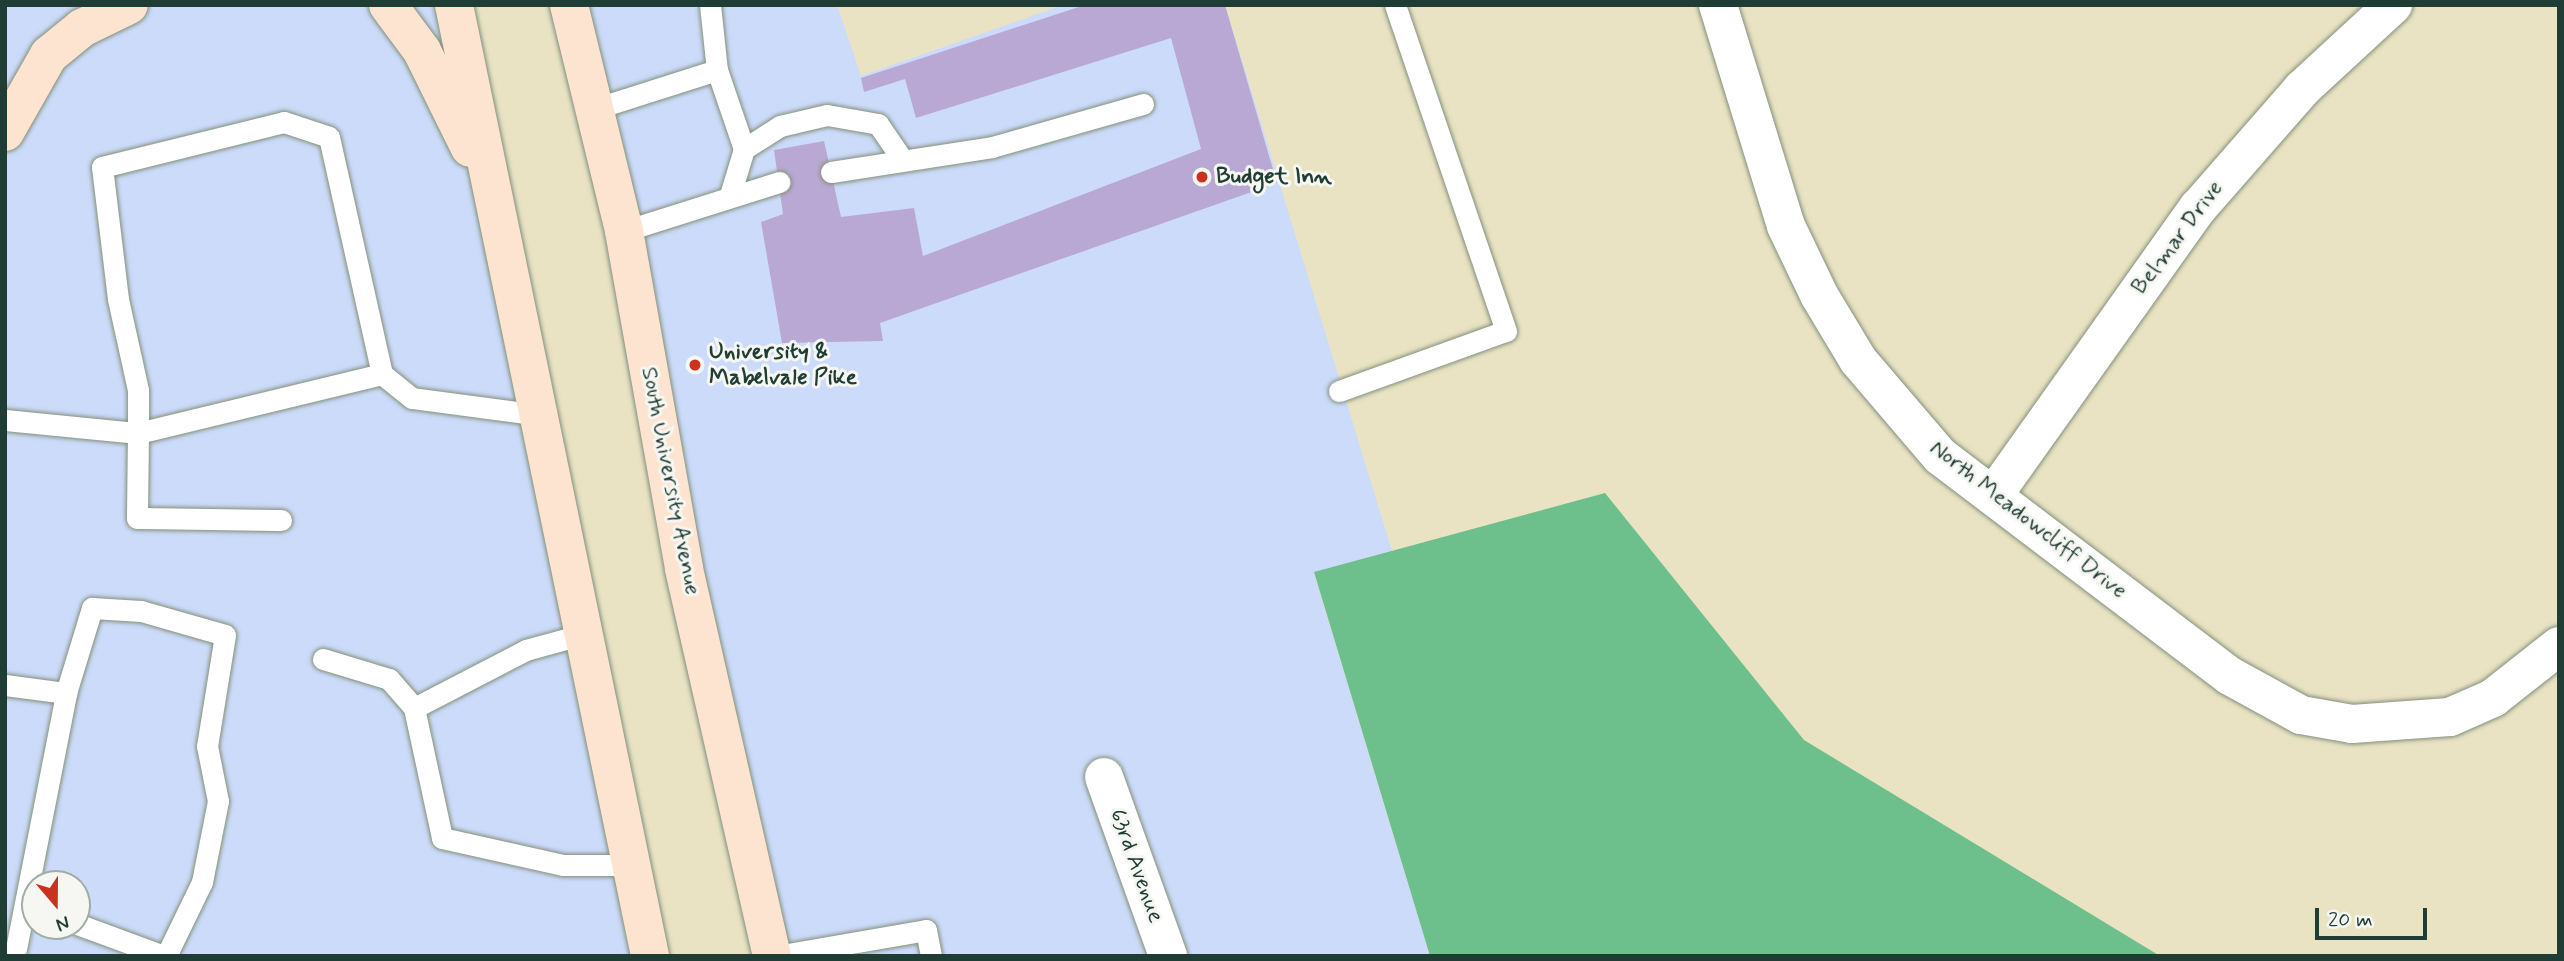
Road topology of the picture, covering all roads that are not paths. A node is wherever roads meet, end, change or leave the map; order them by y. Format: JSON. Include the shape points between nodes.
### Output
{"nodes":[{"id":1,"x":129,"y":5,"type":"edge"},
{"id":2,"x":388,"y":5,"type":"edge"},
{"id":3,"x":454,"y":5,"type":"edge"},
{"id":4,"x":569,"y":5,"type":"edge"},
{"id":5,"x":596,"y":5,"type":"edge"},
{"id":6,"x":710,"y":5,"type":"edge"},
{"id":7,"x":1395,"y":5,"type":"edge"},
{"id":8,"x":1718,"y":5,"type":"edge"},
{"id":9,"x":2393,"y":5,"type":"edge"},
{"id":10,"x":717,"y":70,"type":"junction"},
{"id":11,"x":1143,"y":104,"type":"dead end"},
{"id":12,"x":594,"y":109,"type":"junction"},
{"id":13,"x":5,"y":132,"type":"edge"},
{"id":14,"x":744,"y":149,"type":"junction"},
{"id":15,"x":902,"y":159,"type":"junction"},
{"id":16,"x":831,"y":172,"type":"dead end"},
{"id":17,"x":779,"y":181,"type":"dead end"},
{"id":18,"x":730,"y":195,"type":"junction"},
{"id":19,"x":495,"y":200,"type":"junction"},
{"id":20,"x":624,"y":231,"type":"junction"},
{"id":21,"x":390,"y":380,"type":"junction"},
{"id":22,"x":1339,"y":391,"type":"dead end"},
{"id":23,"x":540,"y":415,"type":"junction"},
{"id":24,"x":5,"y":420,"type":"edge"},
{"id":25,"x":138,"y":433,"type":"junction"},
{"id":26,"x":1993,"y":496,"type":"junction"},
{"id":27,"x":281,"y":520,"type":"dead end"},
{"id":28,"x":584,"y":634,"type":"junction"},
{"id":29,"x":2559,"y":646,"type":"edge"},
{"id":30,"x":323,"y":659,"type":"dead end"},
{"id":31,"x":5,"y":685,"type":"edge"},
{"id":32,"x":66,"y":693,"type":"junction"},
{"id":33,"x":414,"y":708,"type":"junction"},
{"id":34,"x":1104,"y":777,"type":"dead end"},
{"id":35,"x":632,"y":865,"type":"junction"},
{"id":36,"x":21,"y":922,"type":"edge"},
{"id":37,"x":91,"y":929,"type":"edge"},
{"id":38,"x":14,"y":952,"type":"edge"},
{"id":39,"x":165,"y":956,"type":"edge"},
{"id":40,"x":650,"y":956,"type":"edge"},
{"id":41,"x":774,"y":956,"type":"edge"},
{"id":42,"x":931,"y":956,"type":"edge"},
{"id":43,"x":1168,"y":956,"type":"edge"}],
"edges":[{"from":1,"to":13,"type":"main road","via":[[82,28],[49,55]]},
{"from":2,"to":19,"type":"main road","via":[[422,51]]},
{"from":3,"to":19,"type":"main road"},
{"from":4,"to":12,"type":"main road","name":"South University Avenue"},
{"from":5,"to":12,"type":"main road"},
{"from":6,"to":10,"type":"lane"},
{"from":7,"to":22,"type":"lane","via":[[1506,331]]},
{"from":8,"to":26,"type":"street","name":"North Meadowcliff Drive","via":[[1782,214],[1819,295],[1896,410],[1940,456]]},
{"from":9,"to":26,"type":"street","name":"Belmar Drive","via":[[2302,89],[2198,208]]},
{"from":10,"to":12,"type":"lane"},
{"from":10,"to":14,"type":"lane"},
{"from":11,"to":15,"type":"lane","via":[[992,147]]},
{"from":12,"to":20,"type":"main road","name":"South University Avenue"},
{"from":14,"to":15,"type":"lane","via":[[780,126],[827,115],[878,124]]},
{"from":14,"to":18,"type":"lane"},
{"from":15,"to":16,"type":"lane"},
{"from":17,"to":18,"type":"lane"},
{"from":18,"to":20,"type":"lane"},
{"from":19,"to":23,"type":"main road"},
{"from":20,"to":41,"type":"main road","name":"South University Avenue","via":[[684,569]]},
{"from":21,"to":23,"type":"lane","via":[[412,398]]},
{"from":21,"to":25,"type":"lane"},
{"from":21,"to":25,"type":"lane","via":[[329,137],[284,122],[102,167],[118,299],[138,390]]},
{"from":23,"to":28,"type":"main road"},
{"from":24,"to":25,"type":"lane"},
{"from":25,"to":27,"type":"lane","via":[[137,518]]},
{"from":26,"to":29,"type":"street","name":"North Meadowcliff Drive","via":[[2230,676],[2301,715],[2352,724],[2449,717],[2493,698]]},
{"from":28,"to":33,"type":"lane","via":[[526,650]]},
{"from":28,"to":35,"type":"main road"},
{"from":30,"to":33,"type":"lane","via":[[389,679]]},
{"from":31,"to":32,"type":"lane"},
{"from":32,"to":38,"type":"lane"},
{"from":32,"to":39,"type":"lane","via":[[92,608],[141,611],[225,635],[207,746],[218,801],[202,882]]},
{"from":33,"to":35,"type":"lane","via":[[442,838],[563,865]]},
{"from":34,"to":43,"type":"street","name":"63rd Avenue"},
{"from":35,"to":40,"type":"main road"},
{"from":36,"to":38,"type":"lane"},
{"from":37,"to":39,"type":"lane"},
{"from":41,"to":42,"type":"lane","via":[[926,930]]}]}
